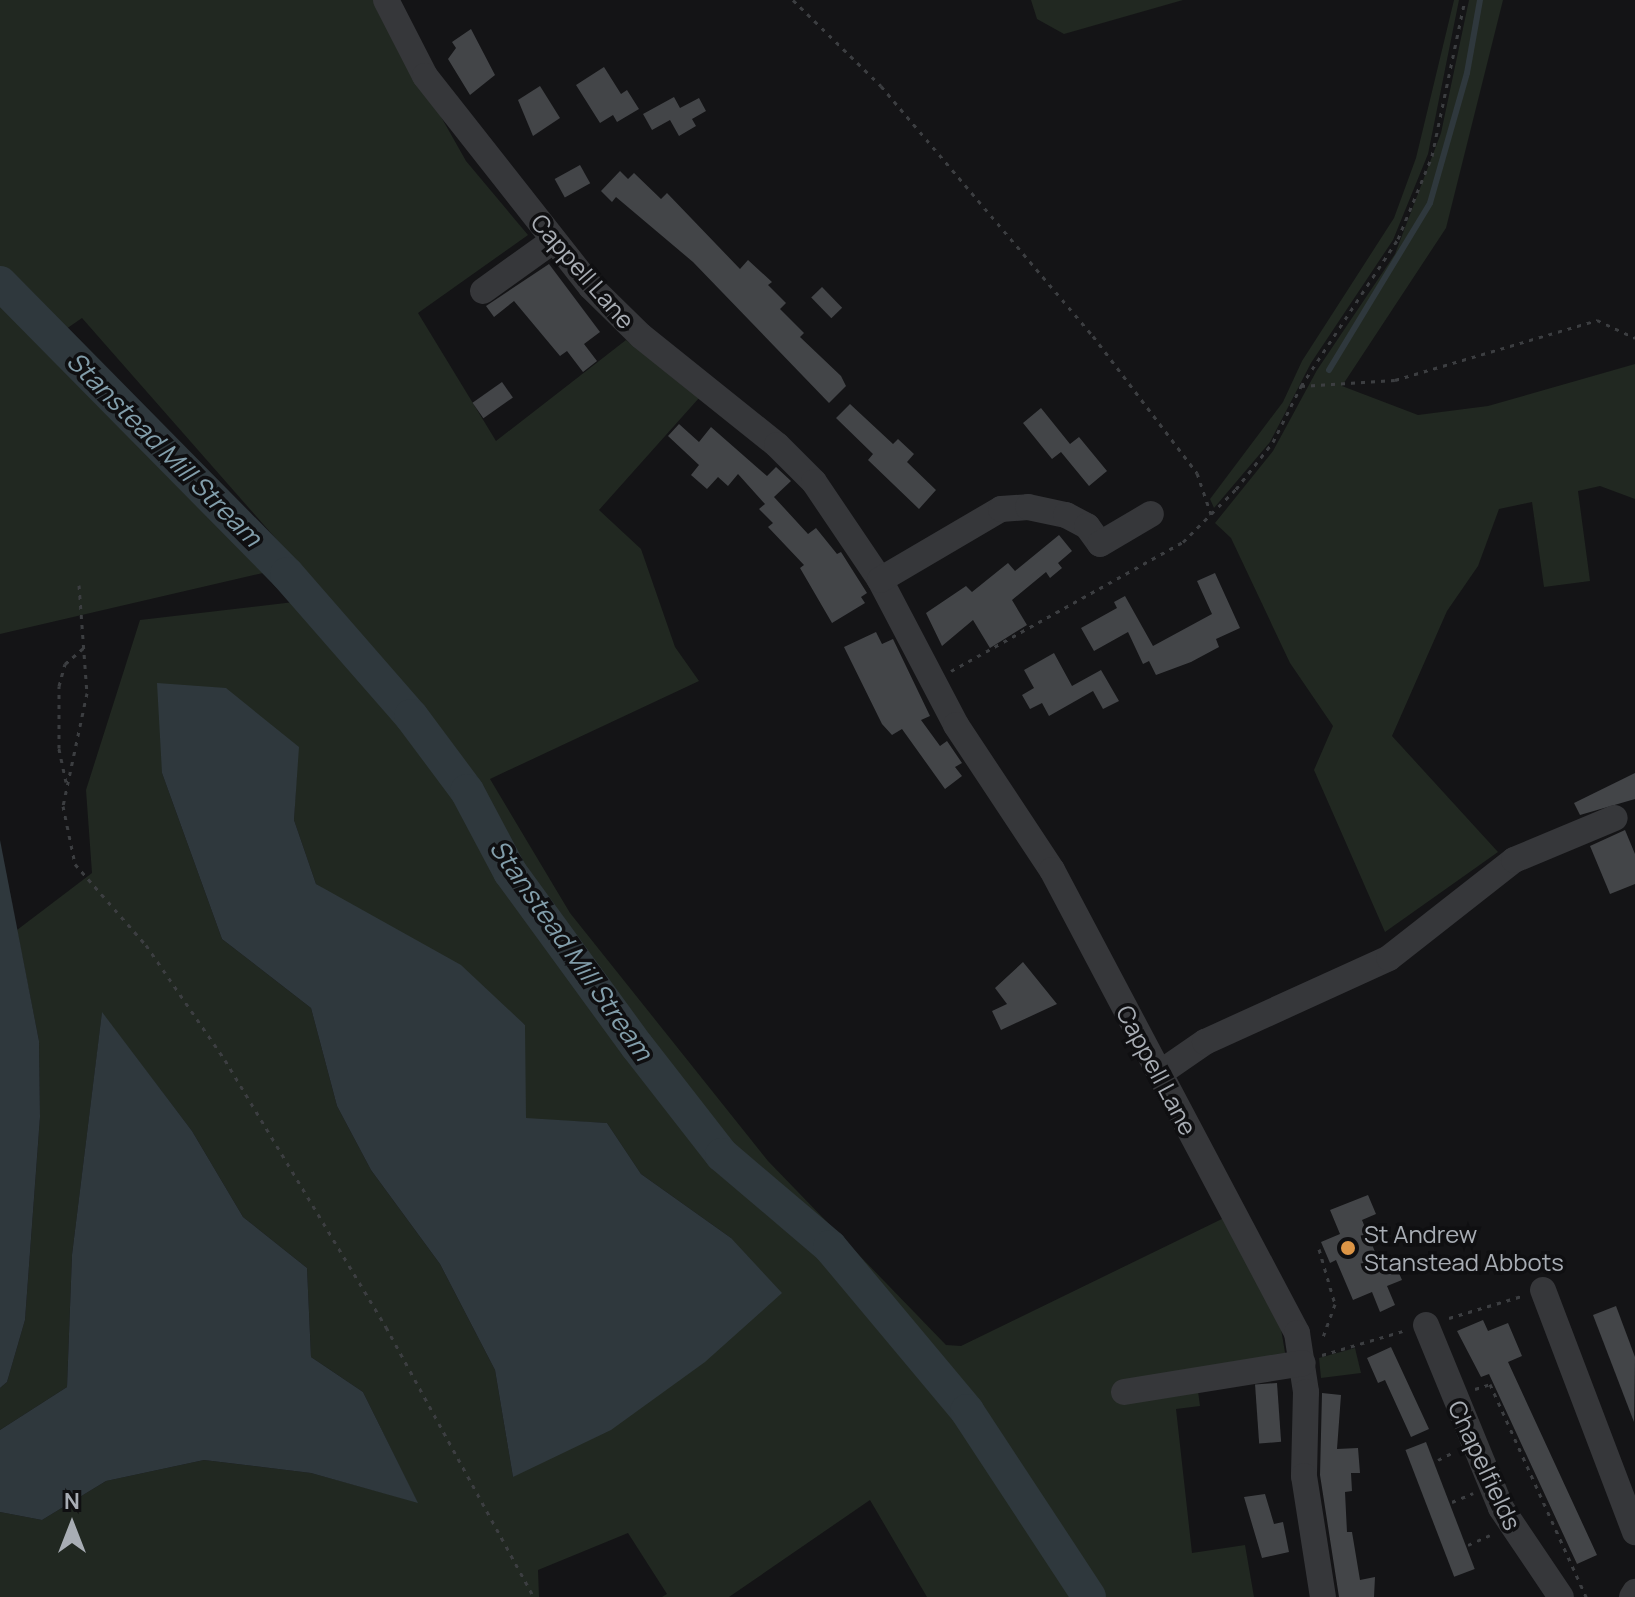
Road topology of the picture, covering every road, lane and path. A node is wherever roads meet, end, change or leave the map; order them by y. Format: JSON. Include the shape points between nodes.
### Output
{"nodes":[{"id":1,"x":386,"y":0,"type":"edge"},
{"id":2,"x":793,"y":0,"type":"edge"},
{"id":3,"x":1465,"y":0,"type":"edge"},
{"id":4,"x":554,"y":240,"type":"junction"},
{"id":5,"x":483,"y":291,"type":"dead end"},
{"id":6,"x":1635,"y":338,"type":"edge"},
{"id":7,"x":1301,"y":386,"type":"junction"},
{"id":8,"x":1151,"y":514,"type":"dead end"},
{"id":9,"x":1212,"y":517,"type":"junction"},
{"id":10,"x":880,"y":580,"type":"junction"},
{"id":11,"x":79,"y":585,"type":"dead end"},
{"id":12,"x":87,"y":645,"type":"junction"},
{"id":13,"x":931,"y":682,"type":"junction"},
{"id":14,"x":66,"y":782,"type":"junction"},
{"id":15,"x":1615,"y":818,"type":"dead end"},
{"id":16,"x":1160,"y":1073,"type":"junction"},
{"id":17,"x":1319,"y":1249,"type":"dead end"},
{"id":18,"x":1543,"y":1290,"type":"dead end"},
{"id":19,"x":1426,"y":1325,"type":"dead end"},
{"id":20,"x":1302,"y":1359,"type":"junction"},
{"id":21,"x":1483,"y":1386,"type":"dead end"},
{"id":22,"x":1124,"y":1392,"type":"dead end"},
{"id":23,"x":1459,"y":1450,"type":"dead end"},
{"id":24,"x":1438,"y":1460,"type":"dead end"},
{"id":25,"x":1478,"y":1491,"type":"dead end"},
{"id":26,"x":1452,"y":1502,"type":"dead end"},
{"id":27,"x":1500,"y":1531,"type":"dead end"},
{"id":28,"x":1635,"y":1532,"type":"edge"},
{"id":29,"x":1468,"y":1545,"type":"dead end"},
{"id":30,"x":1635,"y":1592,"type":"edge"},
{"id":31,"x":1550,"y":1594,"type":"edge"},
{"id":32,"x":534,"y":1597,"type":"edge"},
{"id":33,"x":1323,"y":1597,"type":"edge"},
{"id":34,"x":1586,"y":1597,"type":"edge"},
{"id":35,"x":1632,"y":1597,"type":"edge"}],
"edges":[{"from":1,"to":4,"type":"street","name":"Cappell Lane","via":[[425,76]]},
{"from":2,"to":9,"type":"path","via":[[881,86],[1093,336],[1197,473]]},
{"from":3,"to":7,"type":"path","via":[[1432,156],[1398,239]]},
{"from":4,"to":5,"type":"street"},
{"from":4,"to":10,"type":"street","name":"Cappell Lane","via":[[632,327],[807,474]]},
{"from":6,"to":7,"type":"path","via":[[1597,320],[1395,380]]},
{"from":7,"to":9,"type":"path","via":[[1273,442]]},
{"from":8,"to":10,"type":"street","via":[[1100,544],[1087,526],[1066,515],[1028,507],[1001,509]]},
{"from":9,"to":13,"type":"path","via":[[1183,542],[1117,582]]},
{"from":10,"to":13,"type":"street","name":"Cappell Lane"},
{"from":11,"to":12,"type":"path"},
{"from":12,"to":14,"type":"path","via":[[87,693]]},
{"from":12,"to":14,"type":"path","via":[[65,664],[59,686],[59,748]]},
{"from":13,"to":16,"type":"street","name":"Cappell Lane","via":[[1052,870]]},
{"from":14,"to":32,"type":"path","via":[[65,830],[75,864],[146,945],[225,1060],[386,1327]]},
{"from":15,"to":16,"type":"street","via":[[1514,860],[1389,958],[1205,1042]]},
{"from":16,"to":20,"type":"street","name":"Cappell Lane","via":[[1288,1311]]},
{"from":17,"to":20,"type":"path","via":[[1335,1304],[1322,1341]]},
{"from":18,"to":28,"type":"street"},
{"from":19,"to":31,"type":"street","name":"Chapelfields","via":[[1501,1508]]},
{"from":20,"to":22,"type":"street"},
{"from":20,"to":33,"type":"street","name":"Cappell Lane","via":[[1304,1476]]},
{"from":21,"to":34,"type":"path","via":[[1490,1384]]},
{"from":23,"to":24,"type":"path"},
{"from":25,"to":26,"type":"path"},
{"from":27,"to":29,"type":"path"},
{"from":30,"to":35,"type":"street"}]}
